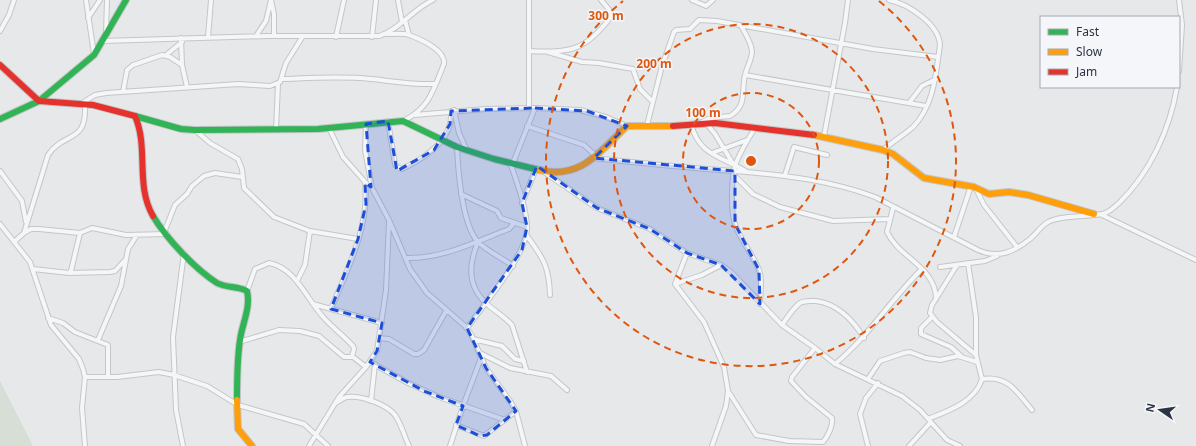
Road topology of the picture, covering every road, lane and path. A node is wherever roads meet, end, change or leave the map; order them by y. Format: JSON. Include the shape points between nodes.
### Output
{"nodes":[{"id":1,"x":14,"y":0,"type":"edge"},
{"id":2,"x":86,"y":0,"type":"edge"},
{"id":3,"x":100,"y":0,"type":"edge"},
{"id":4,"x":107,"y":0,"type":"edge"},
{"id":5,"x":126,"y":0,"type":"edge"},
{"id":6,"x":211,"y":0,"type":"edge"},
{"id":7,"x":271,"y":0,"type":"edge"},
{"id":8,"x":344,"y":0,"type":"edge"},
{"id":9,"x":376,"y":0,"type":"edge"},
{"id":10,"x":398,"y":0,"type":"edge"},
{"id":11,"x":433,"y":0,"type":"edge"},
{"id":12,"x":529,"y":0,"type":"edge"},
{"id":13,"x":601,"y":0,"type":"edge"},
{"id":14,"x":692,"y":0,"type":"edge"},
{"id":15,"x":713,"y":0,"type":"edge"},
{"id":16,"x":848,"y":0,"type":"edge"},
{"id":17,"x":889,"y":0,"type":"edge"},
{"id":18,"x":1179,"y":0,"type":"edge"},
{"id":19,"x":88,"y":18,"type":"junction"},
{"id":20,"x":403,"y":21,"type":"junction"},
{"id":21,"x":741,"y":26,"type":"junction"},
{"id":22,"x":0,"y":31,"type":"edge"},
{"id":23,"x":386,"y":34,"type":"junction"},
{"id":24,"x":409,"y":35,"type":"junction"},
{"id":25,"x":256,"y":36,"type":"junction"},
{"id":26,"x":274,"y":36,"type":"junction"},
{"id":27,"x":303,"y":36,"type":"junction"},
{"id":28,"x":208,"y":37,"type":"junction"},
{"id":29,"x":336,"y":37,"type":"junction"},
{"id":30,"x":372,"y":37,"type":"junction"},
{"id":31,"x":104,"y":38,"type":"junction"},
{"id":32,"x":182,"y":40,"type":"junction"},
{"id":33,"x":841,"y":43,"type":"junction"},
{"id":34,"x":529,"y":51,"type":"junction"},
{"id":35,"x":548,"y":52,"type":"junction"},
{"id":36,"x":94,"y":55,"type":"junction"},
{"id":37,"x":166,"y":55,"type":"junction"},
{"id":38,"x":1180,"y":56,"type":"edge"},
{"id":39,"x":938,"y":57,"type":"junction"},
{"id":40,"x":0,"y":65,"type":"edge"},
{"id":41,"x":182,"y":65,"type":"junction"},
{"id":42,"x":745,"y":75,"type":"junction"},
{"id":43,"x":936,"y":78,"type":"junction"},
{"id":44,"x":282,"y":79,"type":"junction"},
{"id":45,"x":278,"y":84,"type":"junction"},
{"id":46,"x":435,"y":84,"type":"junction"},
{"id":47,"x":187,"y":87,"type":"junction"},
{"id":48,"x":1177,"y":88,"type":"edge"},
{"id":49,"x":833,"y":91,"type":"junction"},
{"id":50,"x":123,"y":92,"type":"junction"},
{"id":51,"x":39,"y":101,"type":"junction"},
{"id":52,"x":652,"y":102,"type":"junction"},
{"id":53,"x":83,"y":103,"type":"junction"},
{"id":54,"x":909,"y":103,"type":"junction"},
{"id":55,"x":926,"y":106,"type":"junction"},
{"id":56,"x":529,"y":108,"type":"junction"},
{"id":57,"x":535,"y":108,"type":"junction"},
{"id":58,"x":453,"y":111,"type":"junction"},
{"id":59,"x":415,"y":115,"type":"junction"},
{"id":60,"x":136,"y":116,"type":"junction"},
{"id":61,"x":0,"y":119,"type":"edge"},
{"id":62,"x":388,"y":121,"type":"junction"},
{"id":63,"x":403,"y":121,"type":"junction"},
{"id":64,"x":703,"y":123,"type":"junction"},
{"id":65,"x":366,"y":124,"type":"junction"},
{"id":66,"x":691,"y":124,"type":"junction"},
{"id":67,"x":647,"y":125,"type":"junction"},
{"id":68,"x":527,"y":126,"type":"junction"},
{"id":69,"x":627,"y":126,"type":"junction"},
{"id":70,"x":329,"y":128,"type":"junction"},
{"id":71,"x":755,"y":128,"type":"junction"},
{"id":72,"x":196,"y":130,"type":"junction"},
{"id":73,"x":276,"y":130,"type":"junction"},
{"id":74,"x":824,"y":136,"type":"junction"},
{"id":75,"x":441,"y":140,"type":"junction"},
{"id":76,"x":747,"y":140,"type":"junction"},
{"id":77,"x":457,"y":147,"type":"junction"},
{"id":78,"x":724,"y":148,"type":"junction"},
{"id":79,"x":883,"y":150,"type":"junction"},
{"id":80,"x":467,"y":151,"type":"junction"},
{"id":81,"x":711,"y":153,"type":"junction"},
{"id":82,"x":827,"y":155,"type":"dead end"},
{"id":83,"x":594,"y":156,"type":"junction"},
{"id":84,"x":512,"y":163,"type":"junction"},
{"id":85,"x":734,"y":163,"type":"junction"},
{"id":86,"x":536,"y":169,"type":"junction"},
{"id":87,"x":0,"y":171,"type":"edge"},
{"id":88,"x":544,"y":171,"type":"junction"},
{"id":89,"x":748,"y":172,"type":"junction"},
{"id":90,"x":734,"y":173,"type":"junction"},
{"id":91,"x":785,"y":175,"type":"junction"},
{"id":92,"x":242,"y":177,"type":"junction"},
{"id":93,"x":365,"y":183,"type":"junction"},
{"id":94,"x":372,"y":188,"type":"junction"},
{"id":95,"x":974,"y":188,"type":"junction"},
{"id":96,"x":461,"y":194,"type":"junction"},
{"id":97,"x":522,"y":203,"type":"junction"},
{"id":98,"x":892,"y":208,"type":"junction"},
{"id":99,"x":1094,"y":214,"type":"junction"},
{"id":100,"x":1102,"y":215,"type":"junction"},
{"id":101,"x":890,"y":219,"type":"junction"},
{"id":102,"x":389,"y":220,"type":"junction"},
{"id":103,"x":514,"y":223,"type":"junction"},
{"id":104,"x":0,"y":224,"type":"edge"},
{"id":105,"x":26,"y":224,"type":"junction"},
{"id":106,"x":527,"y":227,"type":"junction"},
{"id":107,"x":166,"y":232,"type":"junction"},
{"id":108,"x":310,"y":232,"type":"junction"},
{"id":109,"x":24,"y":233,"type":"junction"},
{"id":110,"x":80,"y":233,"type":"junction"},
{"id":111,"x":137,"y":235,"type":"junction"},
{"id":112,"x":527,"y":236,"type":"junction"},
{"id":113,"x":954,"y":237,"type":"junction"},
{"id":114,"x":358,"y":239,"type":"junction"},
{"id":115,"x":15,"y":241,"type":"junction"},
{"id":116,"x":478,"y":241,"type":"junction"},
{"id":117,"x":1017,"y":247,"type":"junction"},
{"id":118,"x":184,"y":253,"type":"junction"},
{"id":119,"x":687,"y":253,"type":"junction"},
{"id":120,"x":999,"y":255,"type":"junction"},
{"id":121,"x":406,"y":258,"type":"junction"},
{"id":122,"x":125,"y":259,"type":"junction"},
{"id":123,"x":1196,"y":260,"type":"edge"},
{"id":124,"x":968,"y":263,"type":"junction"},
{"id":125,"x":721,"y":265,"type":"junction"},
{"id":126,"x":957,"y":265,"type":"junction"},
{"id":127,"x":513,"y":266,"type":"junction"},
{"id":128,"x":940,"y":267,"type":"dead end"},
{"id":129,"x":922,"y":269,"type":"junction"},
{"id":130,"x":33,"y":270,"type":"junction"},
{"id":131,"x":69,"y":273,"type":"junction"},
{"id":132,"x":297,"y":281,"type":"junction"},
{"id":133,"x":675,"y":284,"type":"junction"},
{"id":134,"x":247,"y":291,"type":"junction"},
{"id":135,"x":550,"y":295,"type":"dead end"},
{"id":136,"x":936,"y":299,"type":"junction"},
{"id":137,"x":485,"y":302,"type":"junction"},
{"id":138,"x":313,"y":304,"type":"junction"},
{"id":139,"x":760,"y":304,"type":"junction"},
{"id":140,"x":331,"y":309,"type":"junction"},
{"id":141,"x":446,"y":311,"type":"junction"},
{"id":142,"x":932,"y":317,"type":"junction"},
{"id":143,"x":48,"y":318,"type":"junction"},
{"id":144,"x":382,"y":322,"type":"junction"},
{"id":145,"x":782,"y":325,"type":"junction"},
{"id":146,"x":467,"y":328,"type":"junction"},
{"id":147,"x":379,"y":338,"type":"junction"},
{"id":148,"x":864,"y":338,"type":"junction"},
{"id":149,"x":473,"y":339,"type":"junction"},
{"id":150,"x":98,"y":340,"type":"junction"},
{"id":151,"x":239,"y":342,"type":"junction"},
{"id":152,"x":816,"y":348,"type":"junction"},
{"id":153,"x":479,"y":353,"type":"junction"},
{"id":154,"x":976,"y":355,"type":"junction"},
{"id":155,"x":352,"y":356,"type":"junction"},
{"id":156,"x":962,"y":357,"type":"junction"},
{"id":157,"x":481,"y":358,"type":"junction"},
{"id":158,"x":524,"y":361,"type":"junction"},
{"id":159,"x":370,"y":362,"type":"junction"},
{"id":160,"x":977,"y":362,"type":"junction"},
{"id":161,"x":375,"y":364,"type":"junction"},
{"id":162,"x":835,"y":364,"type":"junction"},
{"id":163,"x":366,"y":367,"type":"junction"},
{"id":164,"x":528,"y":372,"type":"junction"},
{"id":165,"x":174,"y":375,"type":"junction"},
{"id":166,"x":85,"y":377,"type":"junction"},
{"id":167,"x":108,"y":377,"type":"junction"},
{"id":168,"x":868,"y":380,"type":"junction"},
{"id":169,"x":982,"y":380,"type":"junction"},
{"id":170,"x":878,"y":383,"type":"junction"},
{"id":171,"x":567,"y":390,"type":"dead end"},
{"id":172,"x":728,"y":391,"type":"junction"},
{"id":173,"x":371,"y":401,"type":"junction"},
{"id":174,"x":335,"y":403,"type":"junction"},
{"id":175,"x":238,"y":405,"type":"junction"},
{"id":176,"x":463,"y":406,"type":"junction"},
{"id":177,"x":1032,"y":410,"type":"dead end"},
{"id":178,"x":516,"y":411,"type":"junction"},
{"id":179,"x":505,"y":420,"type":"junction"},
{"id":180,"x":930,"y":420,"type":"junction"},
{"id":181,"x":456,"y":425,"type":"junction"},
{"id":182,"x":316,"y":436,"type":"junction"},
{"id":183,"x":789,"y":441,"type":"junction"},
{"id":184,"x":85,"y":446,"type":"edge"},
{"id":185,"x":183,"y":446,"type":"edge"},
{"id":186,"x":252,"y":446,"type":"edge"},
{"id":187,"x":309,"y":446,"type":"edge"},
{"id":188,"x":328,"y":446,"type":"edge"},
{"id":189,"x":410,"y":446,"type":"edge"},
{"id":190,"x":450,"y":446,"type":"edge"},
{"id":191,"x":525,"y":446,"type":"edge"},
{"id":192,"x":712,"y":446,"type":"edge"},
{"id":193,"x":787,"y":446,"type":"edge"},
{"id":194,"x":868,"y":446,"type":"edge"},
{"id":195,"x":909,"y":446,"type":"edge"},
{"id":196,"x":960,"y":446,"type":"edge"}],
"edges":[{"from":1,"to":22,"type":"street"},
{"from":2,"to":19,"type":"street"},
{"from":3,"to":19,"type":"street"},
{"from":4,"to":31,"type":"street"},
{"from":5,"to":31,"type":"street"},
{"from":6,"to":28,"type":"street"},
{"from":7,"to":25,"type":"street","via":[[266,21]]},
{"from":7,"to":26,"type":"street"},
{"from":8,"to":29,"type":"street"},
{"from":9,"to":30,"type":"street"},
{"from":10,"to":20,"type":"street"},
{"from":11,"to":20,"type":"street"},
{"from":12,"to":34,"type":"street"},
{"from":13,"to":35,"type":"street","via":[[612,13],[586,44],[578,48]]},
{"from":14,"to":15,"type":"street","via":[[706,6]]},
{"from":16,"to":33,"type":"street"},
{"from":17,"to":39,"type":"street","via":[[915,11],[930,26],[939,38]]},
{"from":18,"to":38,"type":"street","via":[[1182,25]]},
{"from":19,"to":36,"type":"street"},
{"from":20,"to":23,"type":"street"},
{"from":20,"to":24,"type":"street"},
{"from":21,"to":33,"type":"street"},
{"from":21,"to":42,"type":"street","via":[[752,49]]},
{"from":21,"to":52,"type":"street","via":[[704,19],[687,30],[676,30]]},
{"from":23,"to":24,"type":"street"},
{"from":23,"to":30,"type":"street"},
{"from":24,"to":46,"type":"street","via":[[432,46],[443,56],[444,64]]},
{"from":25,"to":26,"type":"street"},
{"from":25,"to":28,"type":"street"},
{"from":26,"to":27,"type":"street"},
{"from":27,"to":29,"type":"street"},
{"from":27,"to":44,"type":"street","via":[[286,63]]},
{"from":28,"to":32,"type":"street"},
{"from":29,"to":30,"type":"street"},
{"from":31,"to":32,"type":"street"},
{"from":31,"to":36,"type":"street"},
{"from":32,"to":37,"type":"street"},
{"from":32,"to":41,"type":"street"},
{"from":33,"to":39,"type":"street"},
{"from":33,"to":49,"type":"street"},
{"from":34,"to":35,"type":"street"},
{"from":34,"to":56,"type":"street"},
{"from":35,"to":52,"type":"street","via":[[582,62],[634,69],[640,89]]},
{"from":36,"to":51,"type":"street"},
{"from":37,"to":41,"type":"street"},
{"from":37,"to":50,"type":"street","via":[[129,67]]},
{"from":39,"to":43,"type":"street"},
{"from":40,"to":51,"type":"street"},
{"from":41,"to":47,"type":"street"},
{"from":42,"to":49,"type":"street"},
{"from":42,"to":64,"type":"street","via":[[744,97],[733,114],[710,118]]},
{"from":43,"to":54,"type":"street","via":[[922,86]]},
{"from":43,"to":55,"type":"street"},
{"from":44,"to":45,"type":"street"},
{"from":44,"to":46,"type":"street","via":[[334,76],[415,85]]},
{"from":45,"to":47,"type":"street"},
{"from":45,"to":73,"type":"street"},
{"from":46,"to":59,"type":"street","via":[[428,100]]},
{"from":47,"to":50,"type":"street"},
{"from":48,"to":100,"type":"street","via":[[1166,128],[1143,174],[1125,197],[1113,209]]},
{"from":49,"to":54,"type":"street"},
{"from":49,"to":74,"type":"street"},
{"from":50,"to":53,"type":"street","via":[[95,95]]},
{"from":51,"to":53,"type":"street"},
{"from":51,"to":61,"type":"street"},
{"from":52,"to":67,"type":"street"},
{"from":53,"to":60,"type":"street"},
{"from":53,"to":105,"type":"street","via":[[86,116],[80,131],[53,148],[48,155]]},
{"from":54,"to":55,"type":"street"},
{"from":55,"to":79,"type":"street","via":[[914,126]]},
{"from":56,"to":57,"type":"street"},
{"from":56,"to":58,"type":"street"},
{"from":57,"to":68,"type":"street"},
{"from":57,"to":69,"type":"street","via":[[587,111]]},
{"from":58,"to":59,"type":"street"},
{"from":58,"to":75,"type":"street","via":[[450,124]]},
{"from":58,"to":80,"type":"street"},
{"from":59,"to":63,"type":"street"},
{"from":60,"to":72,"type":"street"},
{"from":60,"to":107,"type":"street","via":[[141,137],[147,204],[154,219]]},
{"from":62,"to":63,"type":"street"},
{"from":62,"to":65,"type":"street"},
{"from":62,"to":75,"type":"street","via":[[396,164],[399,168],[402,169],[424,157]]},
{"from":63,"to":75,"type":"street"},
{"from":64,"to":66,"type":"street"},
{"from":64,"to":71,"type":"street"},
{"from":64,"to":78,"type":"street"},
{"from":65,"to":70,"type":"street"},
{"from":65,"to":94,"type":"street","via":[[365,150]]},
{"from":66,"to":67,"type":"street"},
{"from":66,"to":81,"type":"street","via":[[697,142]]},
{"from":67,"to":69,"type":"street"},
{"from":68,"to":83,"type":"street","via":[[584,145]]},
{"from":68,"to":84,"type":"street"},
{"from":69,"to":83,"type":"street"},
{"from":70,"to":73,"type":"street"},
{"from":70,"to":93,"type":"street","via":[[343,157]]},
{"from":71,"to":74,"type":"street"},
{"from":71,"to":76,"type":"street"},
{"from":72,"to":73,"type":"street"},
{"from":72,"to":92,"type":"street","via":[[210,143],[238,159]]},
{"from":74,"to":79,"type":"street"},
{"from":75,"to":77,"type":"street"},
{"from":76,"to":78,"type":"street"},
{"from":76,"to":85,"type":"street"},
{"from":77,"to":80,"type":"street"},
{"from":77,"to":96,"type":"street"},
{"from":78,"to":81,"type":"street"},
{"from":78,"to":85,"type":"street"},
{"from":79,"to":95,"type":"street","via":[[893,154],[924,178]]},
{"from":80,"to":84,"type":"street"},
{"from":81,"to":85,"type":"street"},
{"from":82,"to":91,"type":"street","via":[[794,147]]},
{"from":83,"to":88,"type":"street","via":[[576,170]]},
{"from":83,"to":90,"type":"street"},
{"from":84,"to":86,"type":"street"},
{"from":84,"to":97,"type":"street"},
{"from":85,"to":89,"type":"street"},
{"from":85,"to":90,"type":"street"},
{"from":86,"to":88,"type":"street"},
{"from":86,"to":97,"type":"street"},
{"from":87,"to":105,"type":"street","via":[[22,202]]},
{"from":88,"to":119,"type":"street","via":[[597,208],[650,229]]},
{"from":89,"to":90,"type":"street"},
{"from":89,"to":91,"type":"street"},
{"from":90,"to":101,"type":"street","via":[[757,196],[780,207],[833,221]]},
{"from":90,"to":139,"type":"street","via":[[732,210],[735,224],[759,270]]},
{"from":91,"to":98,"type":"street","via":[[859,191]]},
{"from":92,"to":107,"type":"street","via":[[215,173],[204,176],[175,205]]},
{"from":92,"to":108,"type":"street","via":[[244,188],[270,214]]},
{"from":93,"to":94,"type":"street"},
{"from":93,"to":114,"type":"street","via":[[366,204]]},
{"from":94,"to":102,"type":"street"},
{"from":95,"to":99,"type":"street","via":[[989,194],[1028,194]]},
{"from":95,"to":113,"type":"street"},
{"from":95,"to":117,"type":"street"},
{"from":96,"to":103,"type":"street","via":[[494,209],[501,218]]},
{"from":96,"to":116,"type":"street","via":[[469,223]]},
{"from":97,"to":106,"type":"street"},
{"from":98,"to":101,"type":"street"},
{"from":98,"to":113,"type":"street"},
{"from":99,"to":100,"type":"street"},
{"from":99,"to":117,"type":"street","via":[[1049,221]]},
{"from":100,"to":123,"type":"street"},
{"from":101,"to":129,"type":"street","via":[[887,232],[889,237]]},
{"from":102,"to":121,"type":"street"},
{"from":102,"to":144,"type":"street"},
{"from":103,"to":106,"type":"street"},
{"from":103,"to":116,"type":"street","via":[[509,229]]},
{"from":104,"to":115,"type":"street"},
{"from":105,"to":109,"type":"street"},
{"from":106,"to":112,"type":"street"},
{"from":107,"to":111,"type":"street"},
{"from":107,"to":118,"type":"street"},
{"from":108,"to":114,"type":"street"},
{"from":108,"to":132,"type":"street","via":[[307,255]]},
{"from":109,"to":110,"type":"street","via":[[31,229],[39,229]]},
{"from":109,"to":115,"type":"street"},
{"from":110,"to":111,"type":"street","via":[[92,228]]},
{"from":110,"to":131,"type":"street","via":[[74,266]]},
{"from":111,"to":122,"type":"street"},
{"from":112,"to":127,"type":"street"},
{"from":112,"to":135,"type":"street","via":[[546,265]]},
{"from":113,"to":120,"type":"street","via":[[986,254]]},
{"from":114,"to":140,"type":"street"},
{"from":115,"to":130,"type":"street"},
{"from":116,"to":121,"type":"street","via":[[441,255]]},
{"from":116,"to":127,"type":"street"},
{"from":116,"to":137,"type":"street","via":[[471,278],[474,288]]},
{"from":117,"to":120,"type":"street","via":[[1009,253]]},
{"from":118,"to":134,"type":"street","via":[[219,283]]},
{"from":118,"to":165,"type":"street","via":[[175,318]]},
{"from":119,"to":125,"type":"street"},
{"from":119,"to":133,"type":"street"},
{"from":120,"to":124,"type":"street","via":[[985,261]]},
{"from":121,"to":141,"type":"street","via":[[416,280]]},
{"from":122,"to":131,"type":"street","via":[[119,267],[110,272]]},
{"from":122,"to":150,"type":"street","via":[[122,286]]},
{"from":124,"to":126,"type":"street"},
{"from":124,"to":154,"type":"street","via":[[976,317]]},
{"from":125,"to":133,"type":"street"},
{"from":125,"to":139,"type":"street","via":[[731,272]]},
{"from":126,"to":128,"type":"street"},
{"from":126,"to":136,"type":"street"},
{"from":127,"to":137,"type":"street"},
{"from":129,"to":136,"type":"street","via":[[933,283]]},
{"from":129,"to":148,"type":"street","via":[[905,286]]},
{"from":130,"to":131,"type":"street"},
{"from":130,"to":143,"type":"street"},
{"from":132,"to":134,"type":"street","via":[[279,266],[265,263],[253,272]]},
{"from":132,"to":138,"type":"street"},
{"from":133,"to":172,"type":"street","via":[[698,312],[710,333],[723,363]]},
{"from":134,"to":151,"type":"street","via":[[248,302]]},
{"from":136,"to":142,"type":"street","via":[[930,309]]},
{"from":137,"to":146,"type":"street"},
{"from":137,"to":158,"type":"street","via":[[512,325]]},
{"from":138,"to":140,"type":"street"},
{"from":138,"to":155,"type":"street","via":[[353,346]]},
{"from":139,"to":145,"type":"street"},
{"from":140,"to":144,"type":"street"},
{"from":141,"to":146,"type":"street"},
{"from":141,"to":147,"type":"street","via":[[424,350],[418,354],[389,339]]},
{"from":142,"to":154,"type":"street"},
{"from":142,"to":156,"type":"street","via":[[921,328],[921,334],[951,347]]},
{"from":143,"to":150,"type":"street"},
{"from":143,"to":166,"type":"street","via":[[55,331],[79,359]]},
{"from":144,"to":147,"type":"street"},
{"from":145,"to":148,"type":"street","via":[[801,303],[809,301],[832,304],[846,315]]},
{"from":145,"to":152,"type":"street"},
{"from":146,"to":149,"type":"street"},
{"from":147,"to":159,"type":"street","via":[[377,351]]},
{"from":148,"to":162,"type":"street"},
{"from":149,"to":153,"type":"street"},
{"from":149,"to":158,"type":"street","via":[[502,346],[515,359]]},
{"from":150,"to":167,"type":"street","via":[[106,343],[109,348]]},
{"from":151,"to":155,"type":"street","via":[[274,331],[293,330],[319,336],[344,357]]},
{"from":151,"to":175,"type":"street","via":[[236,364]]},
{"from":152,"to":162,"type":"street"},
{"from":152,"to":183,"type":"street","via":[[791,381],[806,397],[830,415],[831,427],[822,442]]},
{"from":153,"to":157,"type":"street"},
{"from":153,"to":164,"type":"street","via":[[501,365]]},
{"from":154,"to":160,"type":"street"},
{"from":155,"to":163,"type":"street"},
{"from":156,"to":160,"type":"street"},
{"from":156,"to":168,"type":"street","via":[[954,356],[940,360],[910,352],[897,354],[880,361]]},
{"from":157,"to":176,"type":"street"},
{"from":157,"to":178,"type":"street"},
{"from":158,"to":164,"type":"street"},
{"from":159,"to":161,"type":"street"},
{"from":159,"to":163,"type":"street"},
{"from":160,"to":169,"type":"street"},
{"from":161,"to":173,"type":"street"},
{"from":161,"to":176,"type":"street","via":[[424,391]]},
{"from":162,"to":168,"type":"street"},
{"from":163,"to":174,"type":"street"},
{"from":164,"to":171,"type":"street","via":[[551,376]]},
{"from":165,"to":167,"type":"street","via":[[149,372]]},
{"from":165,"to":175,"type":"street","via":[[207,386]]},
{"from":165,"to":185,"type":"street","via":[[176,410]]},
{"from":166,"to":167,"type":"street"},
{"from":166,"to":184,"type":"street","via":[[82,408]]},
{"from":168,"to":170,"type":"street"},
{"from":169,"to":177,"type":"street","via":[[1003,380]]},
{"from":169,"to":180,"type":"street","via":[[964,402]]},
{"from":170,"to":180,"type":"street","via":[[902,396]]},
{"from":170,"to":194,"type":"street","via":[[866,398],[860,414]]},
{"from":172,"to":183,"type":"street","via":[[756,435]]},
{"from":172,"to":192,"type":"street","via":[[726,406]]},
{"from":173,"to":174,"type":"street","via":[[346,397]]},
{"from":173,"to":189,"type":"street","via":[[388,408],[394,414]]},
{"from":174,"to":182,"type":"street"},
{"from":175,"to":182,"type":"street","via":[[304,424]]},
{"from":175,"to":186,"type":"street","via":[[238,430]]},
{"from":176,"to":179,"type":"street"},
{"from":176,"to":181,"type":"street"},
{"from":178,"to":179,"type":"street"},
{"from":178,"to":191,"type":"street"},
{"from":179,"to":181,"type":"street","via":[[484,436]]},
{"from":180,"to":195,"type":"street"},
{"from":180,"to":196,"type":"street","via":[[947,440]]},
{"from":181,"to":190,"type":"street"},
{"from":182,"to":187,"type":"street"},
{"from":182,"to":188,"type":"street"},
{"from":183,"to":193,"type":"street"}]}
